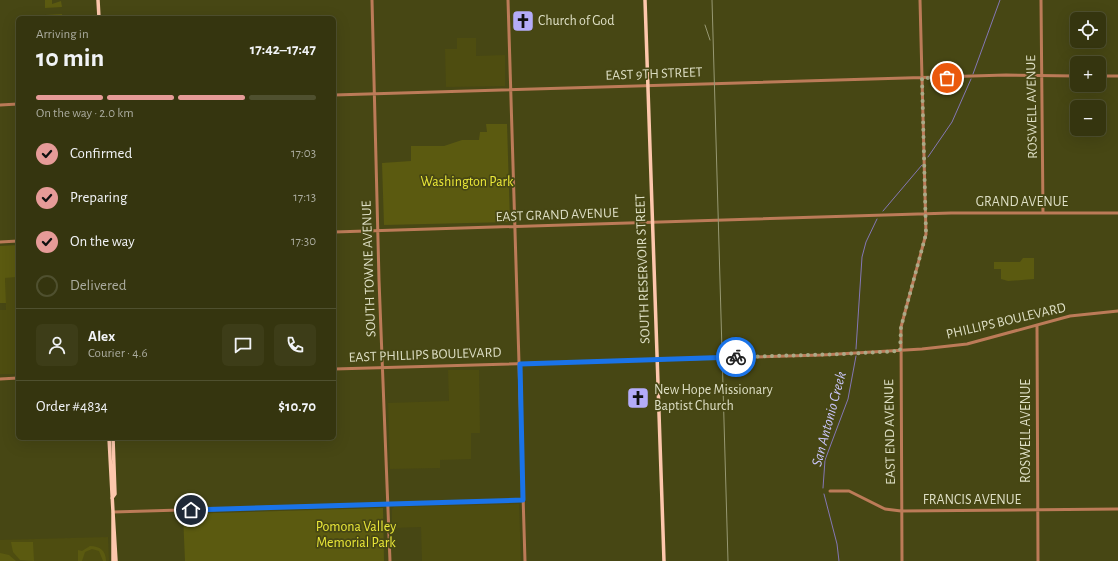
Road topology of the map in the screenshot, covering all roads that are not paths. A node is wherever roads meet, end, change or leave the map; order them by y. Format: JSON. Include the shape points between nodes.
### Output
{"nodes":[{"id":1,"x":98,"y":0,"type":"edge"},
{"id":2,"x":372,"y":0,"type":"edge"},
{"id":3,"x":508,"y":0,"type":"edge"},
{"id":4,"x":645,"y":0,"type":"edge"},
{"id":5,"x":920,"y":0,"type":"edge"},
{"id":6,"x":1041,"y":0,"type":"edge"},
{"id":7,"x":98,"y":16,"type":"edge"},
{"id":8,"x":1043,"y":76,"type":"junction"},
{"id":9,"x":1070,"y":76,"type":"edge"},
{"id":10,"x":1106,"y":76,"type":"edge"},
{"id":11,"x":1118,"y":76,"type":"edge"},
{"id":12,"x":922,"y":78,"type":"junction"},
{"id":13,"x":648,"y":86,"type":"junction"},
{"id":14,"x":511,"y":89,"type":"junction"},
{"id":15,"x":375,"y":94,"type":"junction"},
{"id":16,"x":336,"y":95,"type":"edge"},
{"id":17,"x":16,"y":104,"type":"edge"},
{"id":18,"x":0,"y":105,"type":"edge"},
{"id":19,"x":1044,"y":213,"type":"junction"},
{"id":20,"x":1118,"y":213,"type":"edge"},
{"id":21,"x":925,"y":215,"type":"junction"},
{"id":22,"x":653,"y":223,"type":"junction"},
{"id":23,"x":516,"y":227,"type":"junction"},
{"id":24,"x":378,"y":230,"type":"junction"},
{"id":25,"x":336,"y":232,"type":"edge"},
{"id":26,"x":16,"y":241,"type":"edge"},
{"id":27,"x":0,"y":242,"type":"edge"},
{"id":28,"x":1118,"y":311,"type":"edge"},
{"id":29,"x":1037,"y":325,"type":"junction"},
{"id":30,"x":900,"y":351,"type":"junction"},
{"id":31,"x":657,"y":360,"type":"junction"},
{"id":32,"x":520,"y":364,"type":"junction"},
{"id":33,"x":383,"y":368,"type":"junction"},
{"id":34,"x":336,"y":369,"type":"edge"},
{"id":35,"x":16,"y":378,"type":"edge"},
{"id":36,"x":0,"y":379,"type":"edge"},
{"id":37,"x":109,"y":440,"type":"edge"},
{"id":38,"x":113,"y":440,"type":"edge"},
{"id":39,"x":830,"y":491,"type":"dead end"},
{"id":40,"x":112,"y":498,"type":"junction"},
{"id":41,"x":523,"y":500,"type":"junction"},
{"id":42,"x":388,"y":504,"type":"junction"},
{"id":43,"x":1118,"y":509,"type":"edge"},
{"id":44,"x":1038,"y":510,"type":"junction"},
{"id":45,"x":901,"y":511,"type":"junction"},
{"id":46,"x":113,"y":512,"type":"junction"},
{"id":47,"x":113,"y":561,"type":"edge"},
{"id":48,"x":116,"y":561,"type":"edge"},
{"id":49,"x":390,"y":561,"type":"edge"},
{"id":50,"x":525,"y":561,"type":"edge"},
{"id":51,"x":664,"y":561,"type":"edge"},
{"id":52,"x":902,"y":561,"type":"edge"},
{"id":53,"x":1038,"y":561,"type":"edge"}],
"edges":[{"from":1,"to":7,"type":"main road"},
{"from":2,"to":15,"type":"street","name":"SOUTH TOWNE AVENUE"},
{"from":3,"to":14,"type":"street"},
{"from":4,"to":13,"type":"main road","name":"SOUTH RESERVOIR STREET"},
{"from":5,"to":12,"type":"street","name":"EAST END AVENUE"},
{"from":6,"to":8,"type":"street","name":"ROSWELL AVENUE"},
{"from":8,"to":9,"type":"street","name":"EAST 9TH STREET"},
{"from":8,"to":12,"type":"street","name":"EAST 9TH STREET"},
{"from":8,"to":19,"type":"street","name":"ROSWELL AVENUE"},
{"from":10,"to":11,"type":"street"},
{"from":12,"to":13,"type":"street","name":"EAST 9TH STREET"},
{"from":12,"to":21,"type":"street","name":"EAST END AVENUE"},
{"from":13,"to":14,"type":"street","name":"EAST 9TH STREET"},
{"from":13,"to":22,"type":"main road","name":"SOUTH RESERVOIR STREET"},
{"from":14,"to":15,"type":"street","name":"EAST 9TH STREET"},
{"from":14,"to":23,"type":"street"},
{"from":15,"to":16,"type":"street","name":"EAST 9TH STREET"},
{"from":15,"to":24,"type":"street","name":"SOUTH TOWNE AVENUE"},
{"from":17,"to":18,"type":"street"},
{"from":19,"to":20,"type":"street","name":"GRAND AVENUE"},
{"from":19,"to":21,"type":"street","name":"GRAND AVENUE"},
{"from":21,"to":22,"type":"street","name":"EAST GRAND AVENUE"},
{"from":21,"to":30,"type":"street","name":"EAST END AVENUE","via":[[926,234],[901,327]]},
{"from":22,"to":23,"type":"street","name":"EAST GRAND AVENUE"},
{"from":22,"to":31,"type":"main road","name":"SOUTH RESERVOIR STREET"},
{"from":23,"to":24,"type":"street","name":"EAST GRAND AVENUE"},
{"from":23,"to":32,"type":"street"},
{"from":24,"to":25,"type":"street","name":"EAST GRAND AVENUE"},
{"from":24,"to":33,"type":"street","name":"SOUTH TOWNE AVENUE"},
{"from":26,"to":27,"type":"street"},
{"from":28,"to":29,"type":"street","name":"PHILLIPS BOULEVARD","via":[[1070,316]]},
{"from":29,"to":30,"type":"street","name":"PHILLIPS BOULEVARD","via":[[967,344]]},
{"from":29,"to":44,"type":"street","name":"ROSWELL AVENUE"},
{"from":30,"to":31,"type":"street","name":"EAST PHILLIPS BOULEVARD"},
{"from":30,"to":45,"type":"street","name":"EAST END AVENUE"},
{"from":31,"to":32,"type":"street","name":"EAST PHILLIPS BOULEVARD"},
{"from":31,"to":51,"type":"main road","name":"SOUTH RESERVOIR STREET"},
{"from":32,"to":33,"type":"street","name":"EAST PHILLIPS BOULEVARD"},
{"from":32,"to":41,"type":"street"},
{"from":33,"to":34,"type":"street","name":"EAST PHILLIPS BOULEVARD"},
{"from":33,"to":42,"type":"street","name":"SOUTH TOWNE AVENUE"},
{"from":35,"to":36,"type":"street"},
{"from":37,"to":40,"type":"main road"},
{"from":38,"to":40,"type":"main road"},
{"from":39,"to":45,"type":"street","name":"FRANCIS AVENUE","via":[[849,492],[885,509]]},
{"from":40,"to":46,"type":"main road"},
{"from":41,"to":42,"type":"street"},
{"from":41,"to":50,"type":"street"},
{"from":42,"to":46,"type":"street"},
{"from":42,"to":49,"type":"street","name":"SOUTH TOWNE AVENUE"},
{"from":43,"to":44,"type":"street","name":"FRANCIS AVENUE"},
{"from":44,"to":45,"type":"street","name":"FRANCIS AVENUE"},
{"from":44,"to":53,"type":"street","name":"ROSWELL AVENUE"},
{"from":45,"to":52,"type":"street","name":"EAST END AVENUE"},
{"from":46,"to":47,"type":"main road"},
{"from":46,"to":48,"type":"main road"}]}
